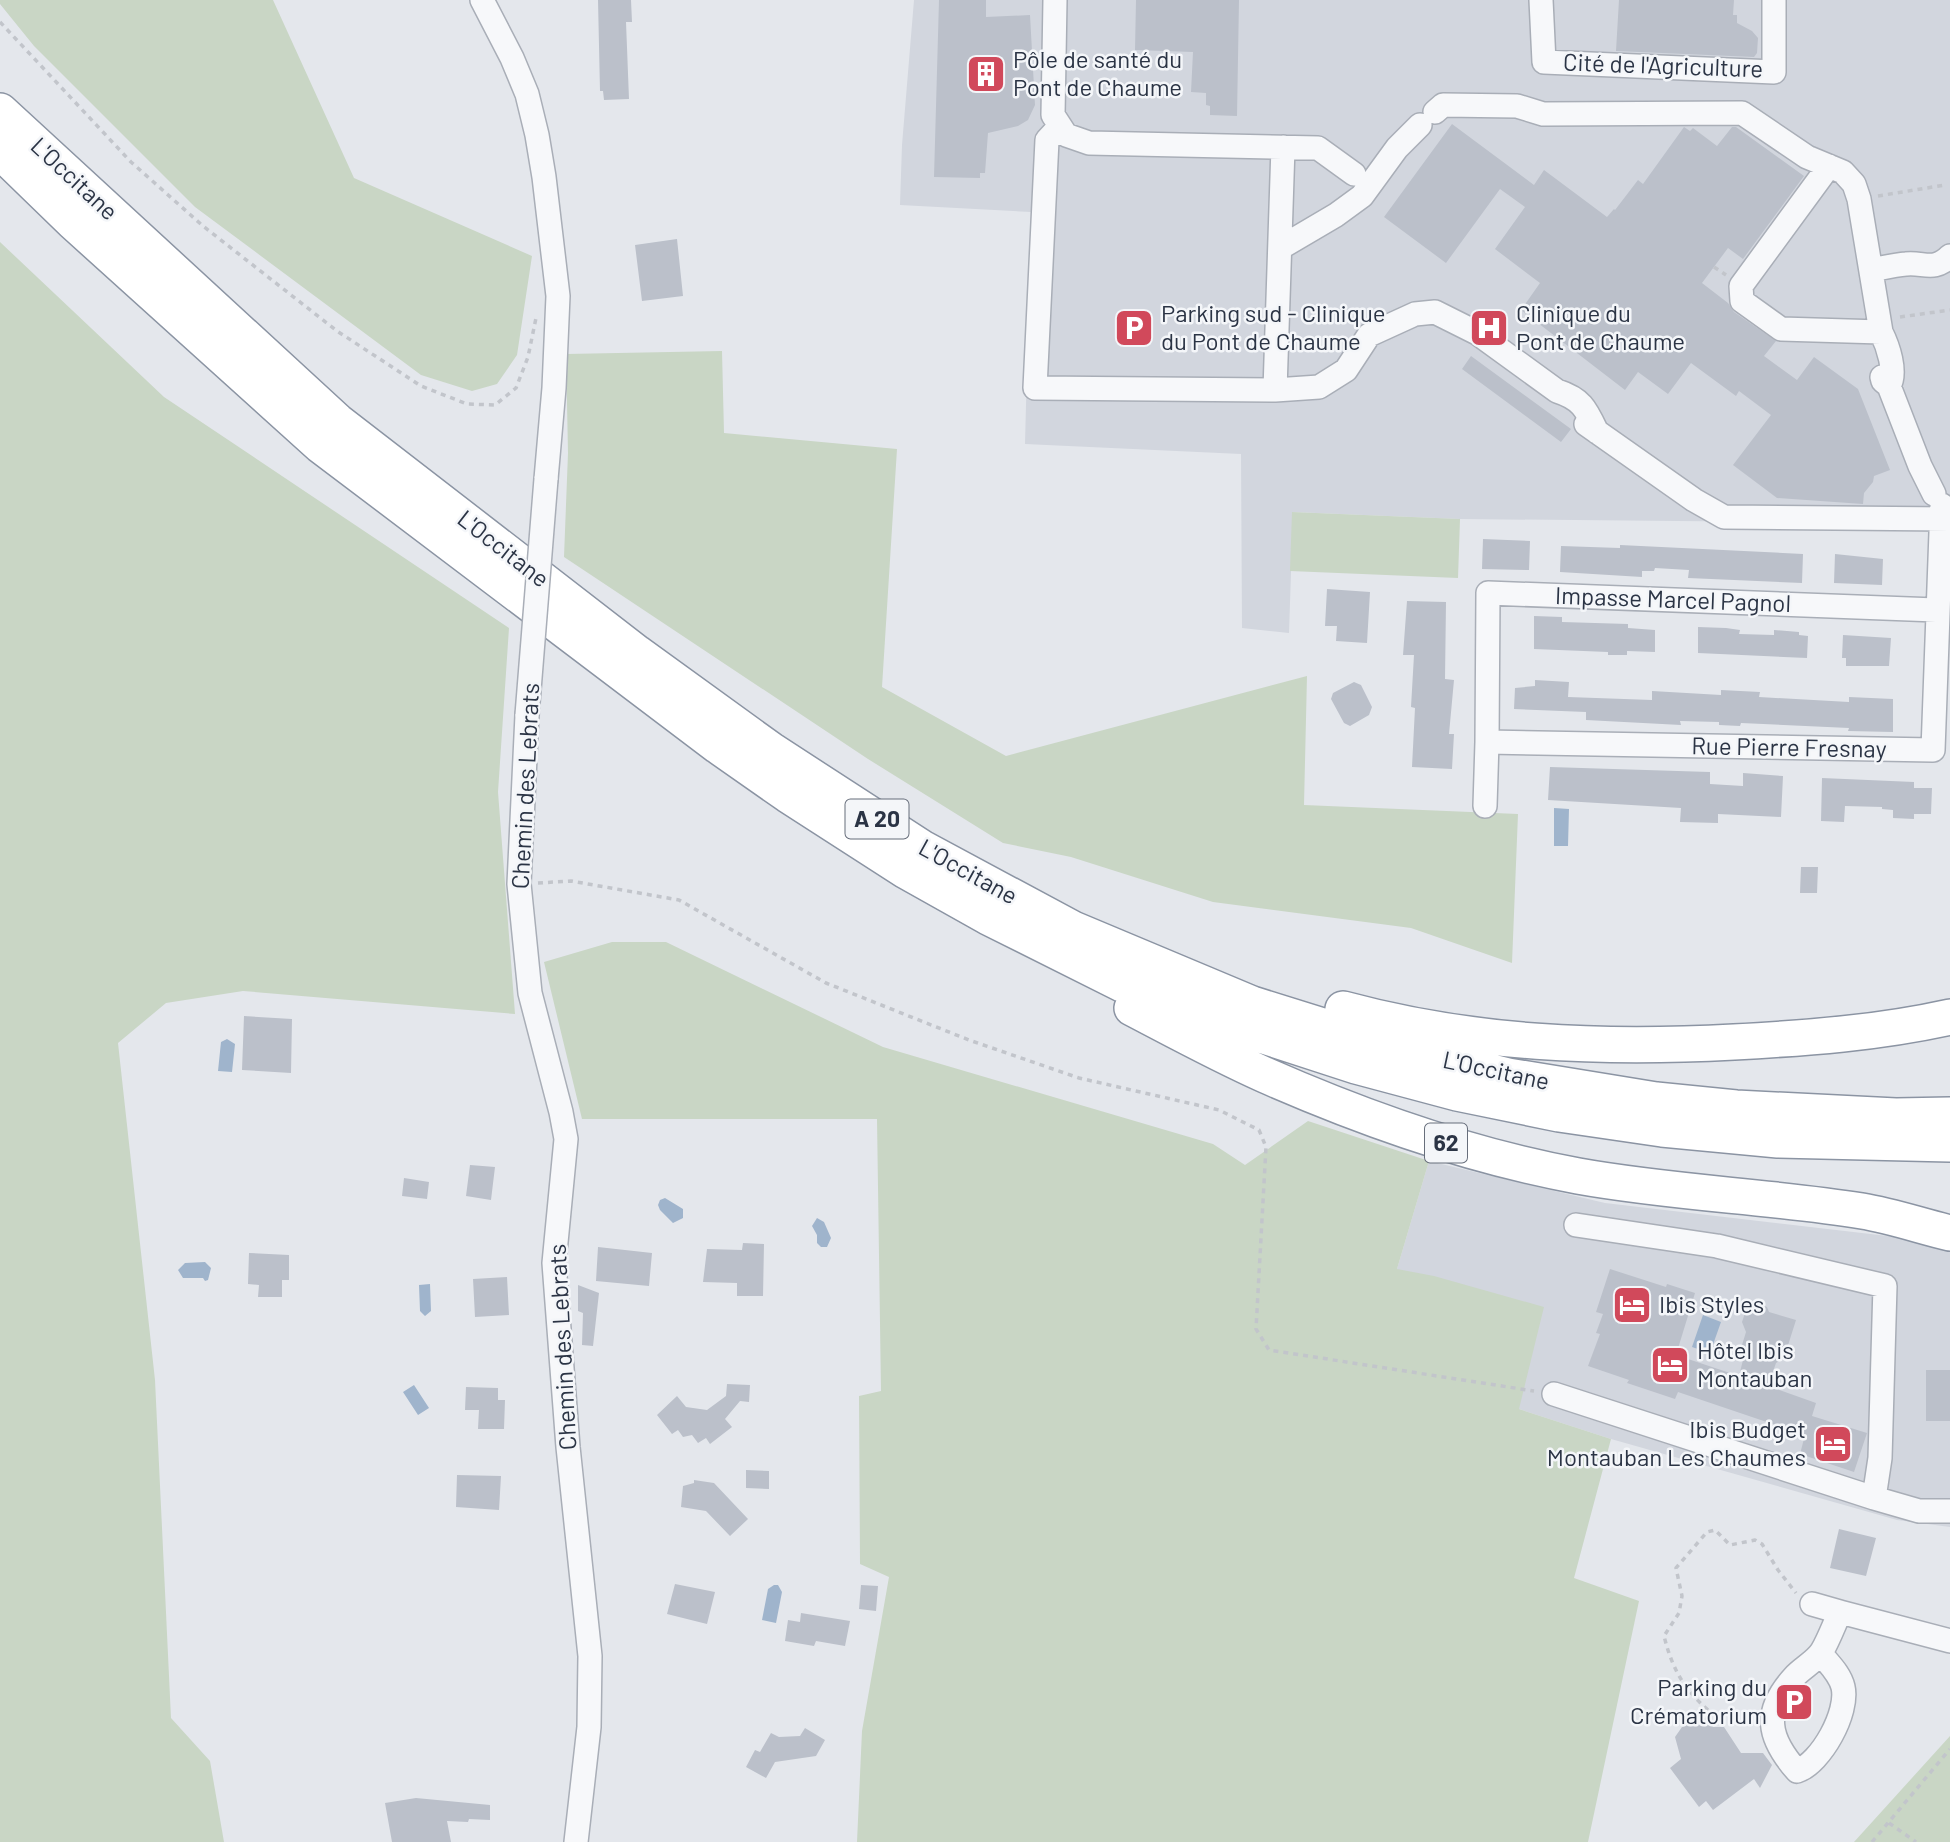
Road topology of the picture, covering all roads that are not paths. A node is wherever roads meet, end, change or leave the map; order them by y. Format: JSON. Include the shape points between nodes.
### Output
{"nodes":[{"id":1,"x":482,"y":0,"type":"edge"},
{"id":2,"x":1055,"y":0,"type":"edge"},
{"id":3,"x":1541,"y":0,"type":"edge"},
{"id":4,"x":1774,"y":0,"type":"edge"},
{"id":5,"x":0,"y":111,"type":"edge"},
{"id":6,"x":1060,"y":126,"type":"junction"},
{"id":7,"x":1283,"y":147,"type":"junction"},
{"id":8,"x":0,"y":151,"type":"edge"},
{"id":9,"x":1829,"y":166,"type":"junction"},
{"id":10,"x":1354,"y":174,"type":"dead end"},
{"id":11,"x":1280,"y":248,"type":"junction"},
{"id":12,"x":1950,"y":256,"type":"edge"},
{"id":13,"x":1871,"y":270,"type":"junction"},
{"id":14,"x":1881,"y":332,"type":"junction"},
{"id":15,"x":1275,"y":390,"type":"junction"},
{"id":16,"x":1936,"y":509,"type":"edge"},
{"id":17,"x":1937,"y":610,"type":"junction"},
{"id":18,"x":1487,"y":743,"type":"junction"},
{"id":19,"x":1485,"y":806,"type":"dead end"},
{"id":20,"x":988,"y":917,"type":"junction"},
{"id":21,"x":1073,"y":929,"type":"junction"},
{"id":22,"x":1950,"y":1017,"type":"edge"},
{"id":23,"x":1950,"y":1115,"type":"edge"},
{"id":24,"x":1950,"y":1144,"type":"edge"},
{"id":25,"x":1576,"y":1225,"type":"dead end"},
{"id":26,"x":1950,"y":1233,"type":"edge"},
{"id":27,"x":1554,"y":1394,"type":"road end"},
{"id":28,"x":1874,"y":1498,"type":"junction"},
{"id":29,"x":1950,"y":1511,"type":"edge"},
{"id":30,"x":1812,"y":1604,"type":"road end"},
{"id":31,"x":1840,"y":1612,"type":"junction"},
{"id":32,"x":1950,"y":1641,"type":"edge"},
{"id":33,"x":1821,"y":1654,"type":"dead end"},
{"id":34,"x":576,"y":1842,"type":"edge"}],
"edges":[{"from":1,"to":34,"type":"street","name":"Chemin des Lebrats","bridge":true,"via":[[527,94],[544,177],[558,296],[519,884],[530,993],[566,1139],[554,1263],[590,1656],[589,1727]]},
{"from":2,"to":6,"type":"street","via":[[1053,116]]},
{"from":3,"to":4,"type":"street","name":"Cité de l'Agriculture","via":[[1544,62],[1774,72]]},
{"from":5,"to":21,"type":"highway","name":"L'Occitane","number":"A 20","via":[[337,421],[637,653],[771,750],[922,848]]},
{"from":6,"to":7,"type":"street","via":[[1066,135],[1089,143]]},
{"from":6,"to":15,"type":"street","via":[[1046,140],[1035,388]]},
{"from":7,"to":10,"type":"street","via":[[1318,148]]},
{"from":7,"to":11,"type":"street"},
{"from":8,"to":20,"type":"highway","name":"L'Occitane","number":"A 20","via":[[320,445],[718,746],[906,871]]},
{"from":9,"to":11,"type":"street","via":[[1807,157],[1742,113],[1543,114],[1517,106],[1443,105],[1397,148],[1362,196]]},
{"from":9,"to":13,"type":"street","via":[[1854,184]]},
{"from":9,"to":14,"type":"street","via":[[1741,286],[1742,301],[1781,329]]},
{"from":11,"to":15,"type":"street"},
{"from":12,"to":13,"type":"street","via":[[1943,264],[1922,267],[1910,263]]},
{"from":13,"to":14,"type":"street"},
{"from":14,"to":16,"type":"street","via":[[1893,380],[1889,386]]},
{"from":15,"to":16,"type":"street","via":[[1319,387],[1346,370],[1369,335],[1415,314],[1435,312],[1477,333],[1557,391],[1561,404],[1597,432],[1724,517],[1889,520]]},
{"from":16,"to":17,"type":"street","name":"Rue Pierre Fresnay"},
{"from":17,"to":18,"type":"street","name":"Rue Pierre Fresnay","via":[[1933,750]]},
{"from":17,"to":18,"type":"street","name":"Impasse Marcel Pagnol","via":[[1488,593]]},
{"from":18,"to":19,"type":"street"},
{"from":20,"to":24,"type":"highway","name":"L'Occitane","number":"A 20","via":[[1122,984],[1236,1027],[1457,1093],[1662,1129],[1778,1140]]},
{"from":20,"to":26,"type":"highway","number":"62","via":[[1073,978],[1239,1062],[1343,1108],[1422,1136],[1578,1176],[1864,1211]]},
{"from":21,"to":22,"type":"highway","via":[[1182,957],[1284,993],[1387,1021],[1486,1038],[1650,1046],[1806,1038]]},
{"from":21,"to":23,"type":"highway","name":"L'Occitane","number":"A 20","via":[[1252,1003],[1390,1047],[1508,1076],[1736,1108]]},
{"from":25,"to":28,"type":"street","via":[[1717,1246],[1885,1286],[1880,1458]]},
{"from":27,"to":28,"type":"street"},
{"from":28,"to":29,"type":"street","via":[[1919,1511]]},
{"from":30,"to":31,"type":"street"},
{"from":31,"to":32,"type":"street"},
{"from":31,"to":33,"type":"street"}]}
